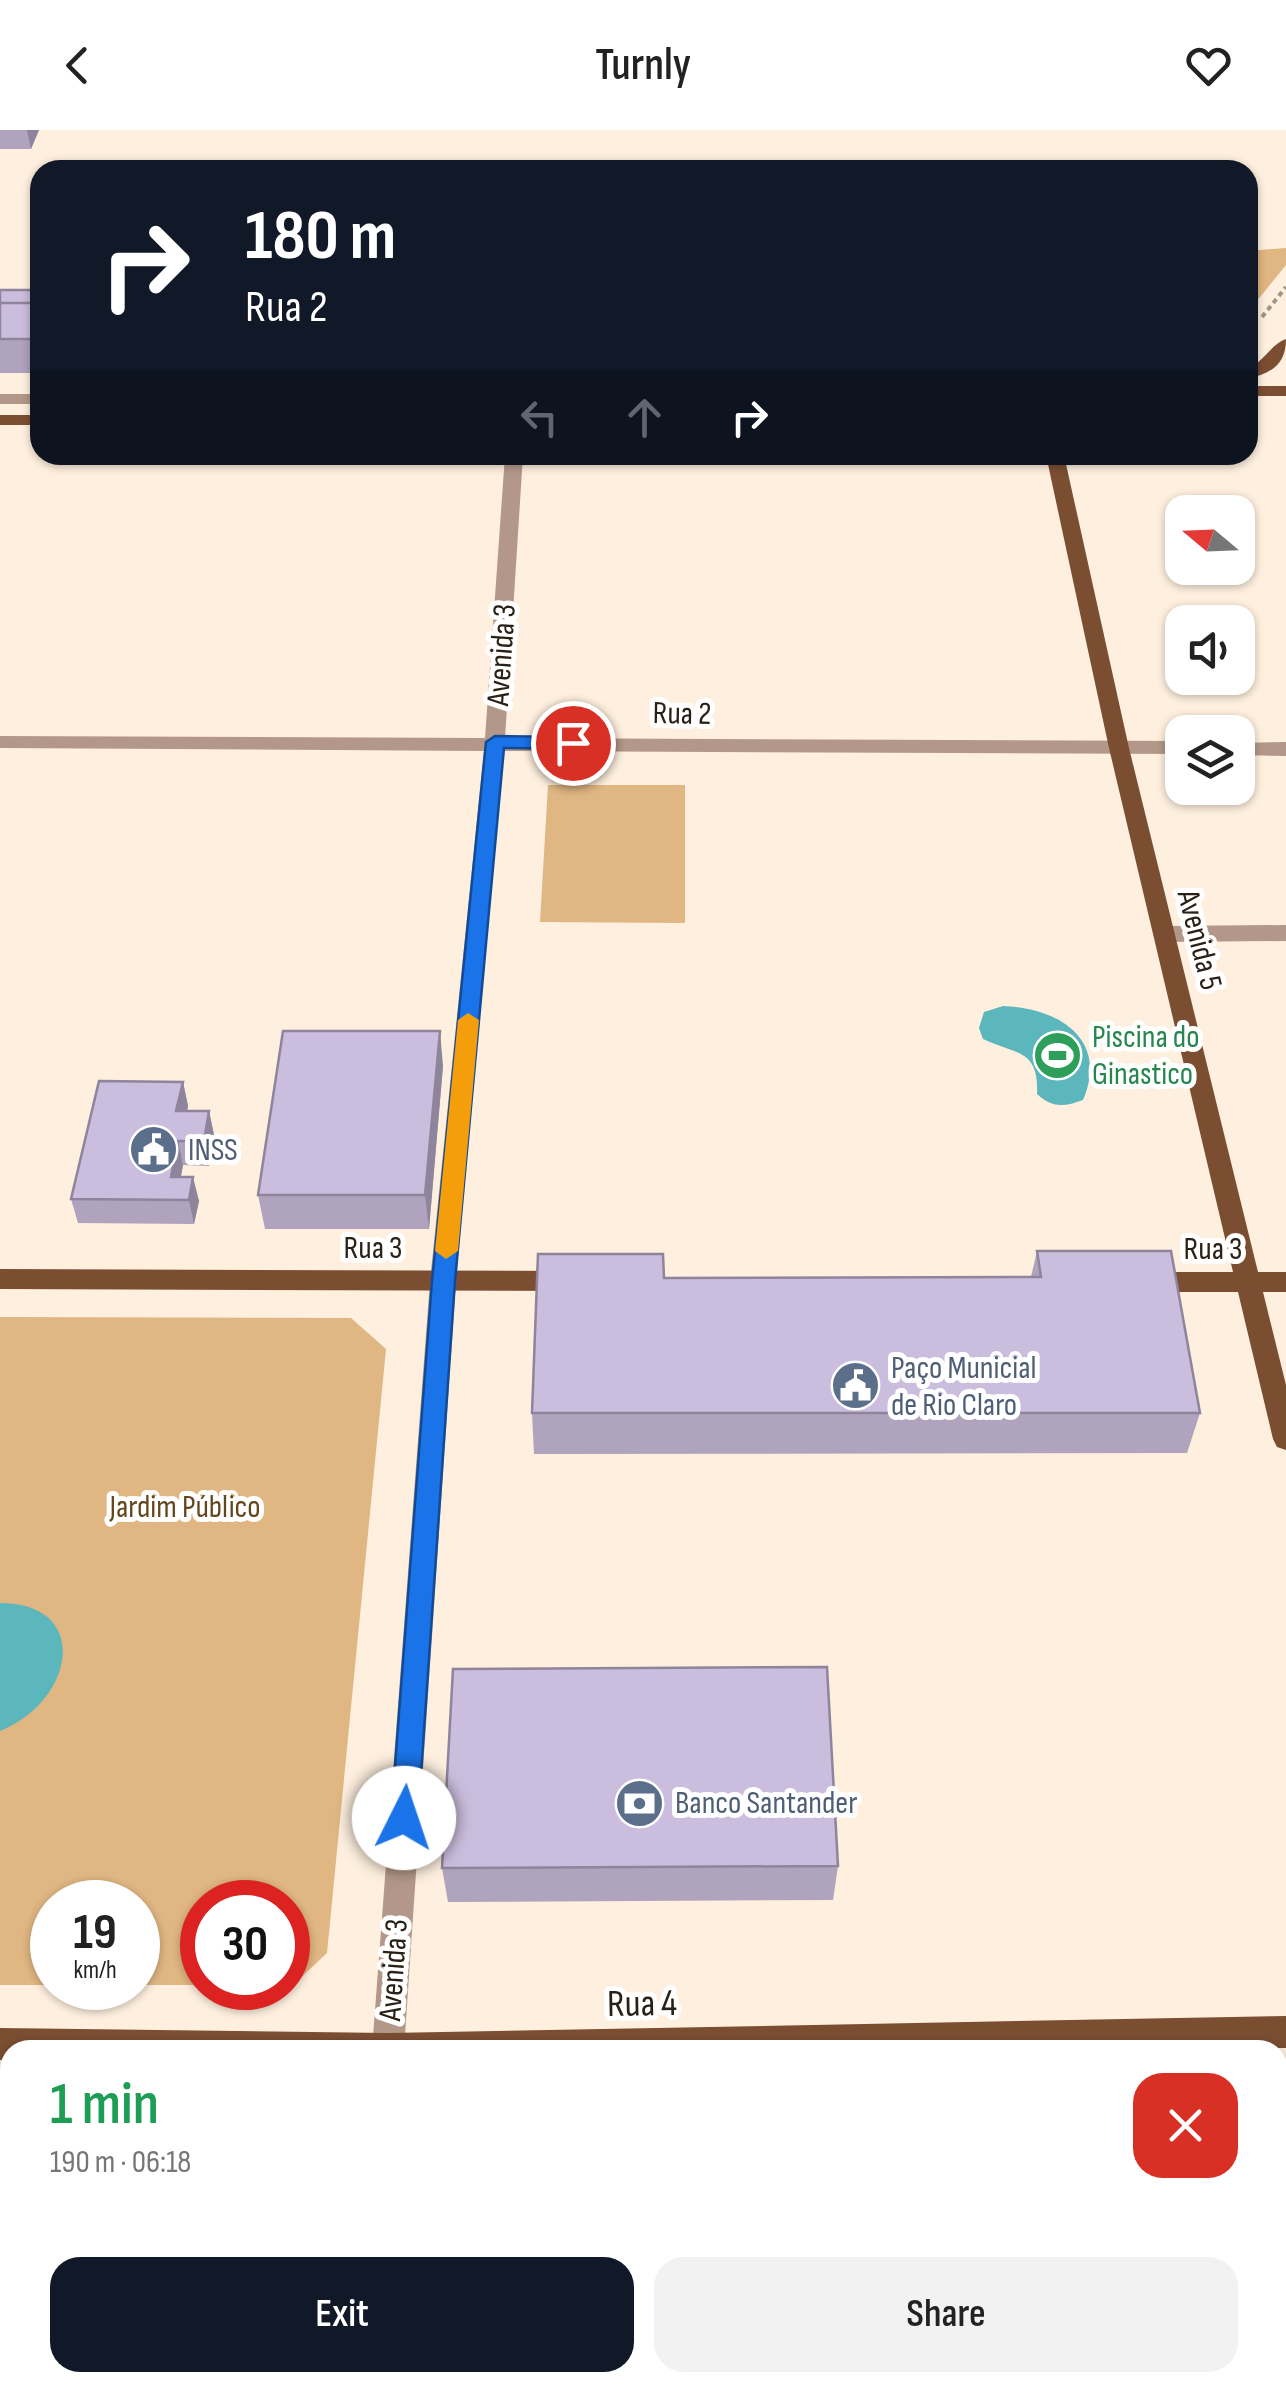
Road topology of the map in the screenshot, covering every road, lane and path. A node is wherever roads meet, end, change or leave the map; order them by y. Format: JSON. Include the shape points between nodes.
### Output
{"nodes":[{"id":1,"x":1286,"y":287,"type":"edge"},
{"id":2,"x":1258,"y":322,"type":"edge"},
{"id":3,"x":1286,"y":344,"type":"edge"},
{"id":4,"x":1258,"y":370,"type":"edge"},
{"id":5,"x":1258,"y":391,"type":"edge"},
{"id":6,"x":1286,"y":391,"type":"edge"},
{"id":7,"x":0,"y":399,"type":"edge"},
{"id":8,"x":30,"y":399,"type":"edge"},
{"id":9,"x":0,"y":420,"type":"edge"},
{"id":10,"x":30,"y":420,"type":"edge"},
{"id":11,"x":513,"y":465,"type":"edge"},
{"id":12,"x":1057,"y":465,"type":"edge"},
{"id":13,"x":0,"y":742,"type":"edge"},
{"id":14,"x":495,"y":742,"type":"junction"},
{"id":15,"x":1119,"y":748,"type":"junction"},
{"id":16,"x":1165,"y":748,"type":"edge"},
{"id":17,"x":1255,"y":749,"type":"edge"},
{"id":18,"x":1286,"y":749,"type":"edge"},
{"id":19,"x":1164,"y":934,"type":"junction"},
{"id":20,"x":1286,"y":934,"type":"edge"},
{"id":21,"x":0,"y":1278,"type":"edge"},
{"id":22,"x":444,"y":1281,"type":"junction"},
{"id":23,"x":600,"y":1281,"type":"edge"},
{"id":24,"x":1111,"y":1282,"type":"edge"},
{"id":25,"x":1248,"y":1282,"type":"junction"},
{"id":26,"x":1286,"y":1282,"type":"edge"},
{"id":27,"x":1286,"y":1439,"type":"edge"},
{"id":28,"x":1286,"y":2032,"type":"edge"},
{"id":29,"x":389,"y":2040,"type":"edge"},
{"id":30,"x":863,"y":2040,"type":"edge"}],
"edges":[{"from":1,"to":2,"type":"path"},
{"from":3,"to":4,"type":"main road"},
{"from":5,"to":6,"type":"main road"},
{"from":7,"to":8,"type":"street"},
{"from":9,"to":10,"type":"main road"},
{"from":11,"to":14,"type":"street","name":"Avenida 3"},
{"from":12,"to":15,"type":"main road","name":"Avenida 5"},
{"from":13,"to":14,"type":"street","name":"Rua 2"},
{"from":14,"to":15,"type":"street","name":"Rua 2"},
{"from":14,"to":22,"type":"street","name":"Avenida 3"},
{"from":15,"to":16,"type":"street","name":"Rua 2"},
{"from":15,"to":19,"type":"main road","name":"Avenida 5"},
{"from":17,"to":18,"type":"street"},
{"from":19,"to":20,"type":"street"},
{"from":19,"to":25,"type":"main road","name":"Avenida 5"},
{"from":21,"to":22,"type":"main road","name":"Rua 3"},
{"from":22,"to":23,"type":"main road","name":"Rua 3"},
{"from":22,"to":29,"type":"street","name":"Avenida 3"},
{"from":24,"to":25,"type":"main road","name":"Rua 3"},
{"from":25,"to":26,"type":"main road","name":"Rua 3"},
{"from":25,"to":27,"type":"main road","name":"Avenida 5"},
{"from":28,"to":30,"type":"main road","name":"Rua 4"}]}
